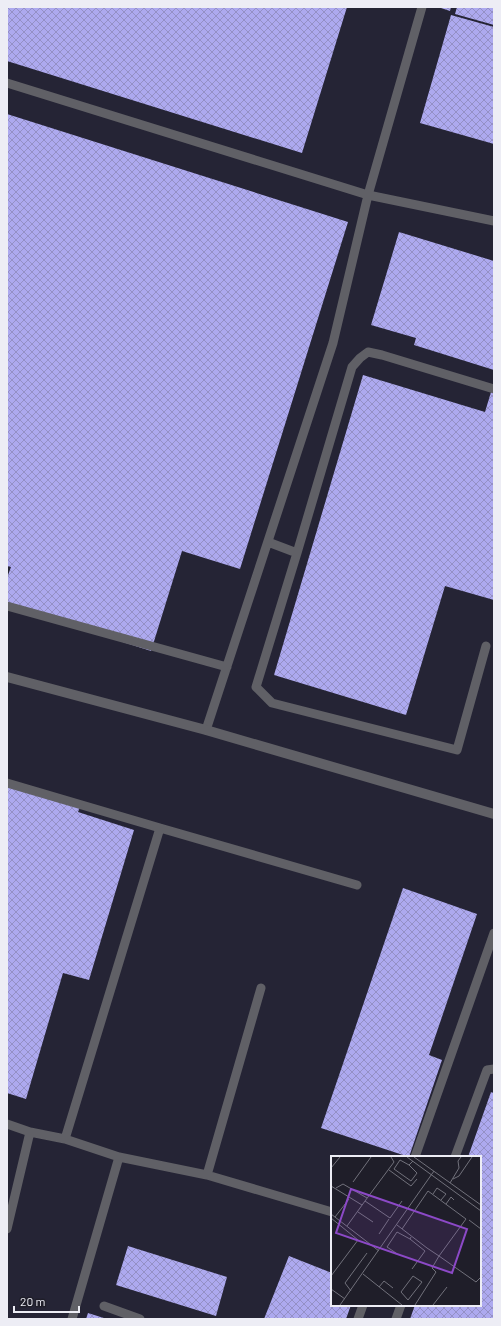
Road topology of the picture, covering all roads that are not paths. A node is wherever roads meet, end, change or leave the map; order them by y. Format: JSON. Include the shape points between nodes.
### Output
{"nodes":[{"id":1,"x":422,"y":7,"type":"edge"},
{"id":2,"x":7,"y":83,"type":"edge"},
{"id":3,"x":368,"y":195,"type":"junction"},
{"id":4,"x":494,"y":220,"type":"edge"},
{"id":5,"x":494,"y":389,"type":"edge"},
{"id":6,"x":268,"y":542,"type":"junction"},
{"id":7,"x":297,"y":553,"type":"junction"},
{"id":8,"x":7,"y":606,"type":"edge"},
{"id":9,"x":486,"y":646,"type":"dead end"},
{"id":10,"x":227,"y":667,"type":"junction"},
{"id":11,"x":7,"y":677,"type":"edge"},
{"id":12,"x":206,"y":730,"type":"junction"},
{"id":13,"x":7,"y":783,"type":"edge"},
{"id":14,"x":494,"y":814,"type":"edge"},
{"id":15,"x":160,"y":828,"type":"junction"},
{"id":16,"x":357,"y":885,"type":"dead end"},
{"id":17,"x":494,"y":933,"type":"edge"},
{"id":18,"x":261,"y":988,"type":"dead end"},
{"id":19,"x":494,"y":1068,"type":"edge"},
{"id":20,"x":7,"y":1124,"type":"edge"},
{"id":21,"x":30,"y":1132,"type":"junction"},
{"id":22,"x":65,"y":1138,"type":"junction"},
{"id":23,"x":415,"y":1156,"type":"edge"},
{"id":24,"x":455,"y":1156,"type":"edge"},
{"id":25,"x":119,"y":1157,"type":"junction"},
{"id":26,"x":207,"y":1175,"type":"junction"},
{"id":27,"x":331,"y":1212,"type":"edge"},
{"id":28,"x":7,"y":1229,"type":"edge"},
{"id":29,"x":104,"y":1306,"type":"dead end"},
{"id":30,"x":363,"y":1306,"type":"edge"},
{"id":31,"x":401,"y":1306,"type":"edge"},
{"id":32,"x":72,"y":1319,"type":"edge"},
{"id":33,"x":140,"y":1319,"type":"edge"},
{"id":34,"x":358,"y":1319,"type":"edge"},
{"id":35,"x":396,"y":1319,"type":"edge"}],
"edges":[{"from":1,"to":3,"type":"lane"},
{"from":2,"to":3,"type":"lane"},
{"from":3,"to":4,"type":"lane"},
{"from":3,"to":6,"type":"lane","via":[[333,343]]},
{"from":5,"to":7,"type":"lane","via":[[368,352],[360,358],[352,367]]},
{"from":6,"to":7,"type":"lane"},
{"from":6,"to":10,"type":"lane"},
{"from":7,"to":9,"type":"lane","via":[[256,687],[272,703],[457,750]]},
{"from":8,"to":10,"type":"lane"},
{"from":10,"to":12,"type":"lane"},
{"from":11,"to":12,"type":"street"},
{"from":12,"to":14,"type":"street"},
{"from":13,"to":15,"type":"lane"},
{"from":15,"to":16,"type":"lane"},
{"from":15,"to":22,"type":"lane"},
{"from":17,"to":23,"type":"lane"},
{"from":18,"to":26,"type":"lane"},
{"from":19,"to":24,"type":"lane","via":[[487,1070]]},
{"from":20,"to":21,"type":"lane"},
{"from":21,"to":22,"type":"lane"},
{"from":21,"to":28,"type":"lane"},
{"from":22,"to":25,"type":"lane"},
{"from":25,"to":26,"type":"lane"},
{"from":25,"to":32,"type":"lane"},
{"from":26,"to":27,"type":"lane"},
{"from":29,"to":33,"type":"lane"},
{"from":30,"to":34,"type":"lane"},
{"from":31,"to":35,"type":"lane"}]}
